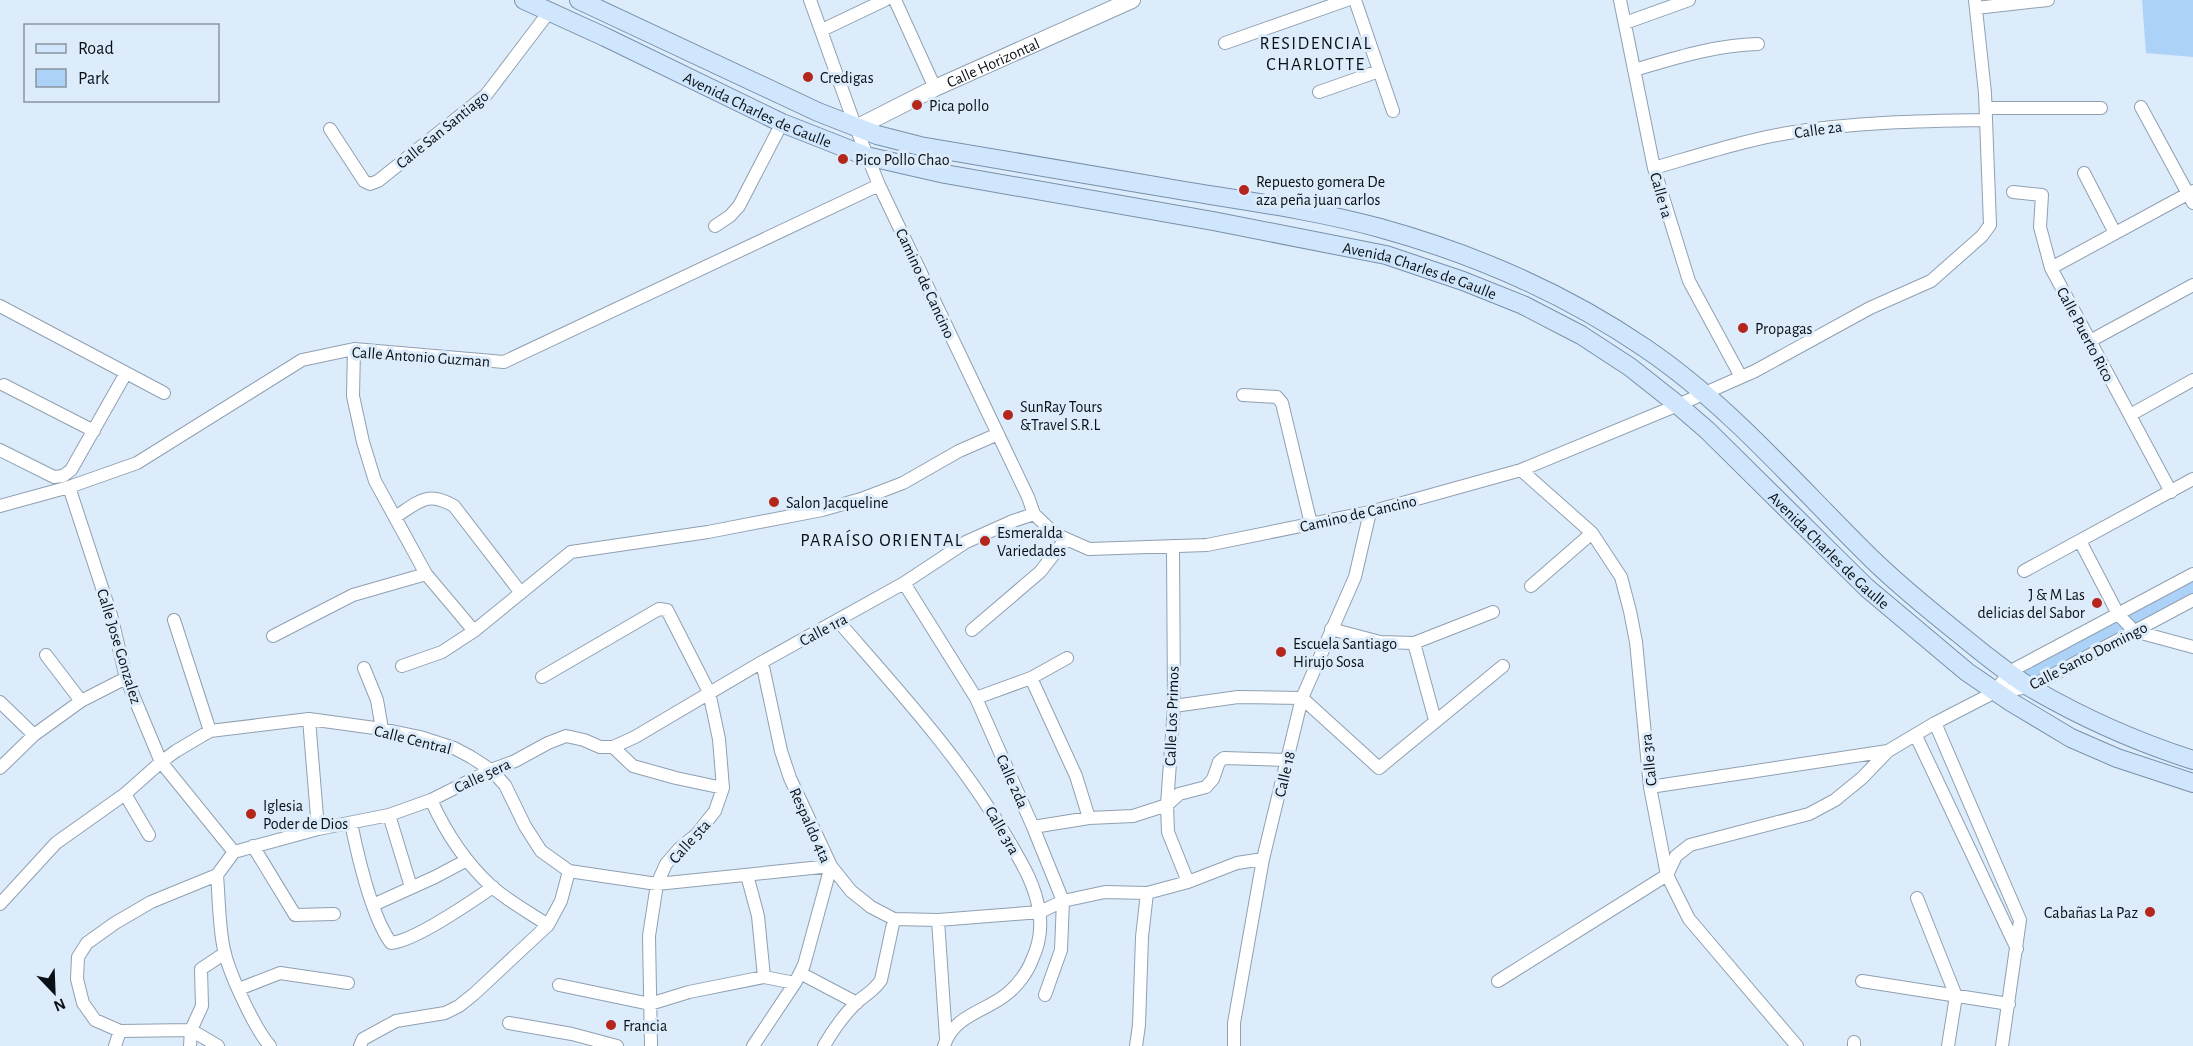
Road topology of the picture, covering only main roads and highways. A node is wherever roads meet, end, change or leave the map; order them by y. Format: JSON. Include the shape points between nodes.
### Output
{"nodes":[{"id":1,"x":524,"y":0,"type":"edge"},
{"id":2,"x":1132,"y":0,"type":"edge"},
{"id":3,"x":590,"y":2,"type":"edge"},
{"id":4,"x":856,"y":128,"type":"junction"},
{"id":5,"x":2193,"y":760,"type":"edge"},
{"id":6,"x":2193,"y":783,"type":"edge"}],
"edges":[{"from":1,"to":6,"type":"main road","name":"Avenida Charles de Gaulle","via":[[782,123],[866,156],[1386,255],[1523,305],[1581,335],[1678,405],[1867,588],[1995,692],[2071,738],[2138,766]]},
{"from":2,"to":4,"type":"main road","name":"Calle Horizontal","via":[[935,88]]},
{"from":3,"to":4,"type":"main road","name":"Avenida Charles de Gaulle"},
{"from":4,"to":5,"type":"main road","name":"Avenida Charles de Gaulle","via":[[920,146],[1308,211],[1379,228],[1501,270],[1557,296],[1639,344],[1703,393],[1876,563],[2009,672],[2082,716]]}]}
